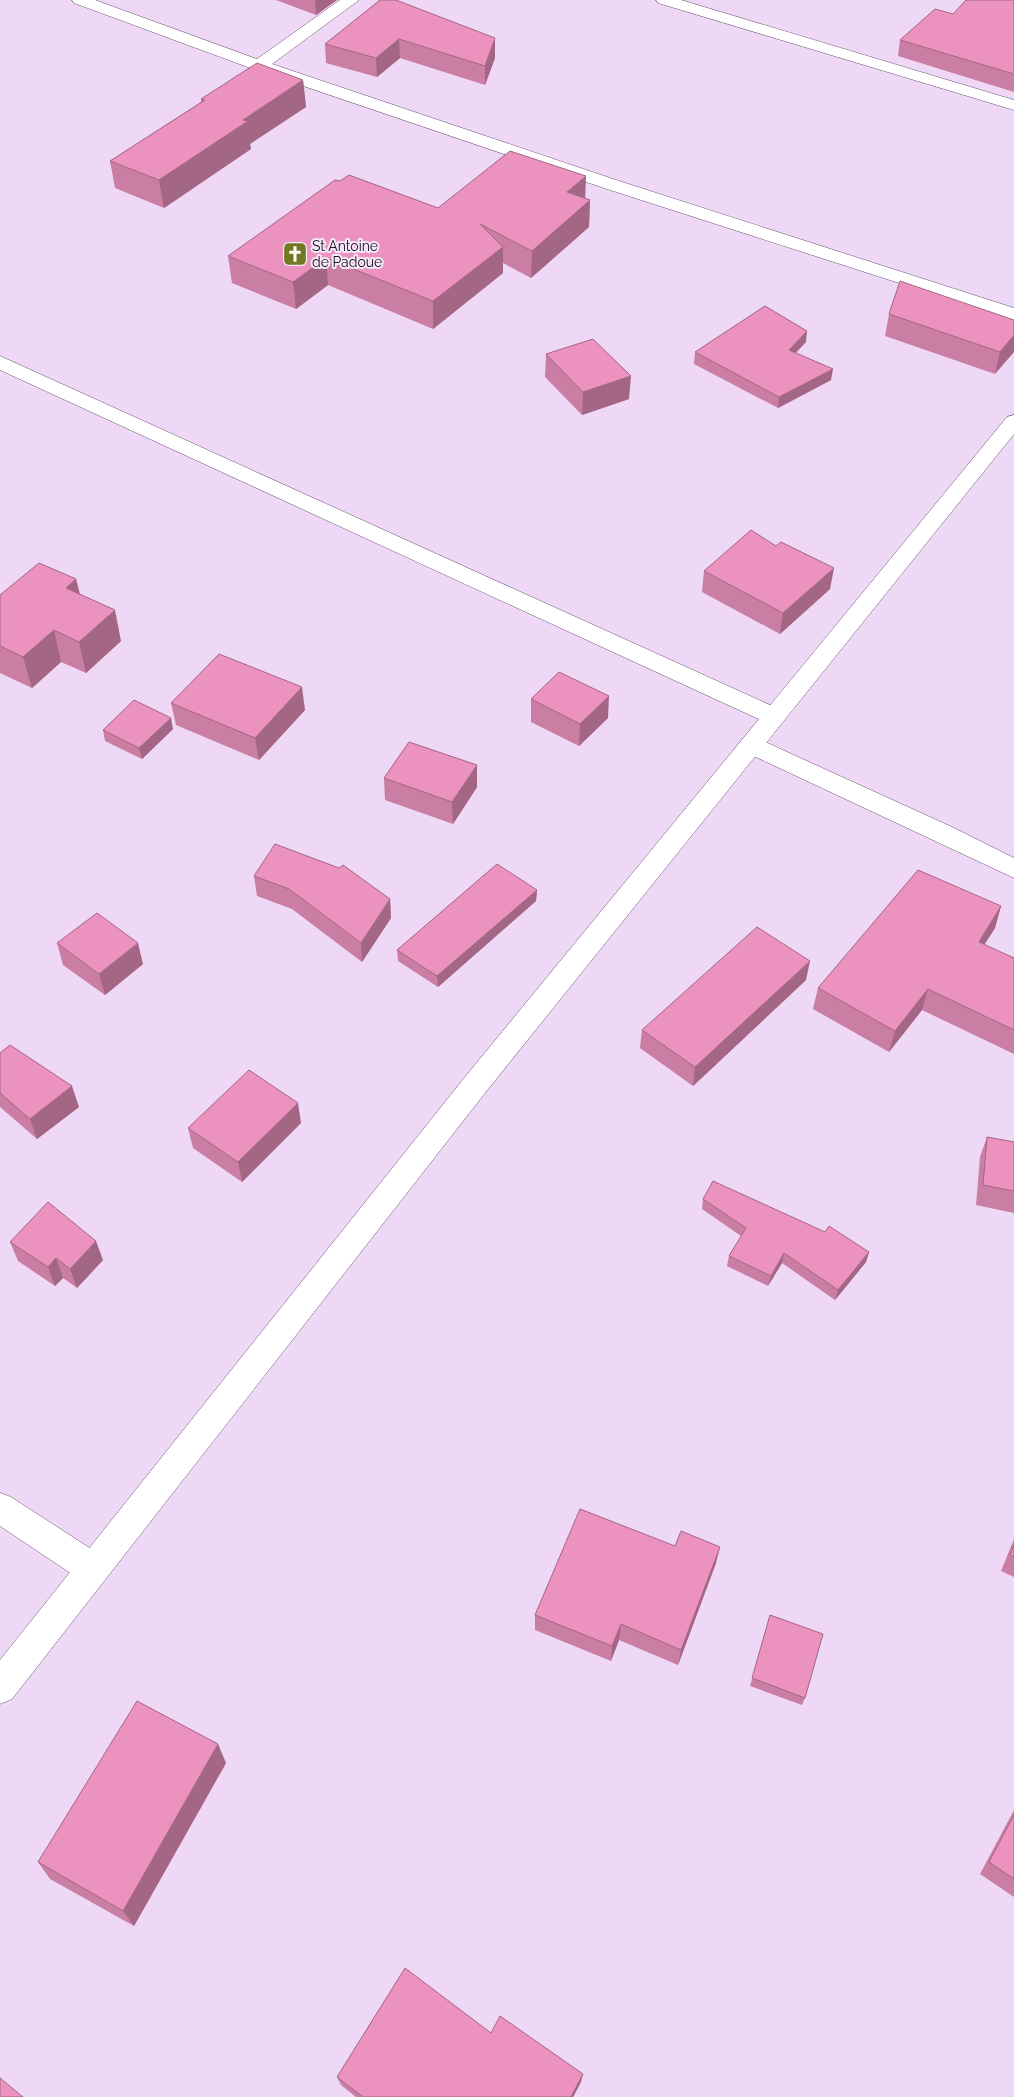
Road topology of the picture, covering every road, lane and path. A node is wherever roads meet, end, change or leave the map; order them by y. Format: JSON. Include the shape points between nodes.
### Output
{"nodes":[{"id":1,"x":80,"y":0,"type":"edge"},
{"id":2,"x":350,"y":0,"type":"edge"},
{"id":3,"x":664,"y":0,"type":"edge"},
{"id":4,"x":259,"y":65,"type":"junction"},
{"id":5,"x":1014,"y":105,"type":"edge"},
{"id":6,"x":1014,"y":314,"type":"edge"},
{"id":7,"x":0,"y":362,"type":"edge"},
{"id":8,"x":1014,"y":421,"type":"edge"},
{"id":9,"x":773,"y":716,"type":"junction"},
{"id":10,"x":752,"y":745,"type":"junction"},
{"id":11,"x":1014,"y":869,"type":"edge"},
{"id":12,"x":0,"y":1508,"type":"edge"},
{"id":13,"x":93,"y":1568,"type":"junction"},
{"id":14,"x":0,"y":1687,"type":"edge"}],
"edges":[{"from":1,"to":4,"type":"street"},
{"from":2,"to":4,"type":"street"},
{"from":3,"to":5,"type":"street"},
{"from":4,"to":6,"type":"street","via":[[613,185]]},
{"from":7,"to":9,"type":"street"},
{"from":8,"to":9,"type":"street"},
{"from":9,"to":10,"type":"street"},
{"from":10,"to":11,"type":"street"},
{"from":10,"to":13,"type":"street","via":[[475,1085]]},
{"from":12,"to":13,"type":"street"},
{"from":13,"to":14,"type":"street"}]}
